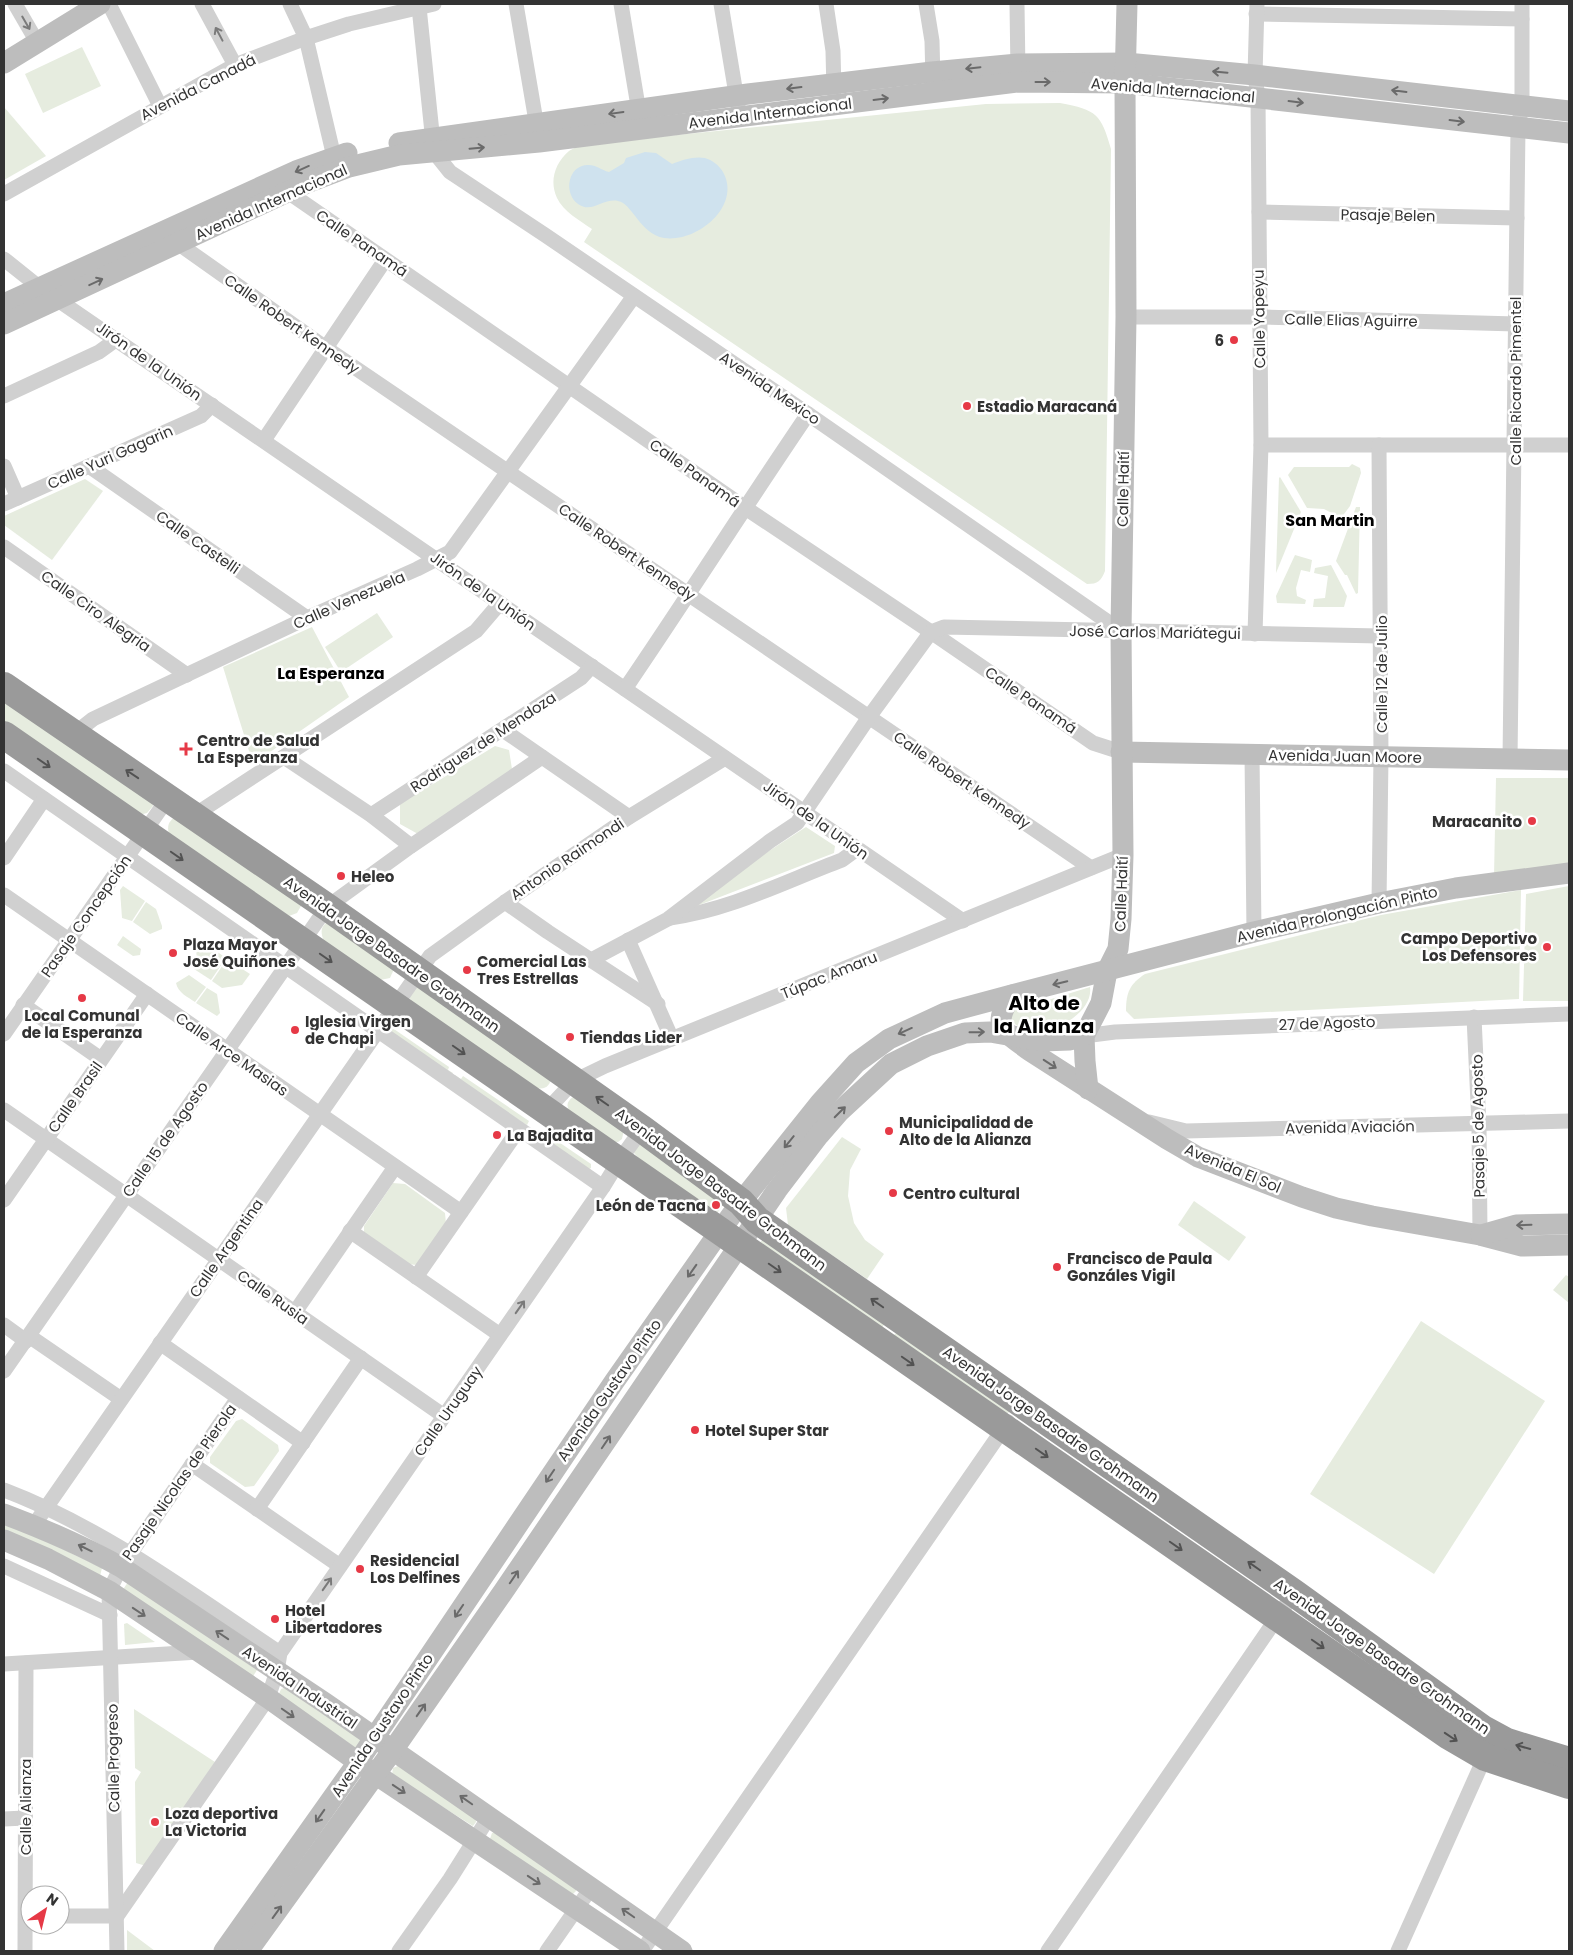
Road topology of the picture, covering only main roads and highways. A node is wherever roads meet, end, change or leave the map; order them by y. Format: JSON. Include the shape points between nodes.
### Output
{"nodes":[{"id":1,"x":100,"y":4,"type":"edge"},
{"id":2,"x":1127,"y":4,"type":"edge"},
{"id":3,"x":4,"y":63,"type":"edge"},
{"id":4,"x":1126,"y":73,"type":"junction"},
{"id":5,"x":933,"y":82,"type":"junction"},
{"id":6,"x":1569,"y":111,"type":"edge"},
{"id":7,"x":640,"y":120,"type":"junction"},
{"id":8,"x":1569,"y":134,"type":"edge"},
{"id":9,"x":174,"y":237,"type":"junction"},
{"id":10,"x":4,"y":304,"type":"edge"},
{"id":11,"x":4,"y":324,"type":"edge"},
{"id":12,"x":4,"y":686,"type":"edge"},
{"id":13,"x":4,"y":735,"type":"edge"},
{"id":14,"x":1121,"y":752,"type":"junction"},
{"id":15,"x":1569,"y":760,"type":"edge"},
{"id":16,"x":1569,"y":873,"type":"edge"},
{"id":17,"x":1107,"y":971,"type":"junction"},
{"id":18,"x":1012,"y":995,"type":"junction"},
{"id":19,"x":1084,"y":1036,"type":"junction"},
{"id":20,"x":1013,"y":1037,"type":"junction"},
{"id":21,"x":1088,"y":1089,"type":"junction"},
{"id":22,"x":749,"y":1211,"type":"junction"},
{"id":23,"x":1569,"y":1224,"type":"edge"},
{"id":24,"x":1480,"y":1235,"type":"junction"},
{"id":25,"x":730,"y":1238,"type":"junction"},
{"id":26,"x":1569,"y":1245,"type":"edge"},
{"id":27,"x":899,"y":1318,"type":"junction"},
{"id":28,"x":882,"y":1343,"type":"junction"},
{"id":29,"x":4,"y":1514,"type":"edge"},
{"id":30,"x":4,"y":1540,"type":"edge"},
{"id":31,"x":375,"y":1737,"type":"junction"},
{"id":32,"x":1490,"y":1746,"type":"junction"},
{"id":33,"x":393,"y":1750,"type":"junction"},
{"id":34,"x":358,"y":1762,"type":"junction"},
{"id":35,"x":1569,"y":1762,"type":"edge"},
{"id":36,"x":376,"y":1774,"type":"junction"},
{"id":37,"x":1569,"y":1785,"type":"edge"},
{"id":38,"x":224,"y":1951,"type":"edge"},
{"id":39,"x":248,"y":1951,"type":"edge"},
{"id":40,"x":641,"y":1951,"type":"edge"},
{"id":41,"x":682,"y":1951,"type":"edge"}],
"edges":[{"from":1,"to":3,"type":"main road"},
{"from":2,"to":4,"type":"main road","name":"Calle Haití"},
{"from":4,"to":5,"type":"main road","name":"Avenida Internacional","via":[[1018,73]]},
{"from":6,"to":4,"type":"main road","name":"Avenida Internacional","one_way":true,"via":[[1255,75]]},
{"from":4,"to":8,"type":"main road","name":"Avenida Internacional","one_way":true,"via":[[1258,98]]},
{"from":4,"to":14,"type":"main road","name":"Calle Haití"},
{"from":7,"to":5,"type":"main road","name":"Avenida Internacional","one_way":true,"via":[[738,117],[834,105]]},
{"from":5,"to":7,"type":"main road","name":"Avenida Internacional","one_way":true,"via":[[834,83],[737,96]]},
{"from":7,"to":9,"type":"main road","name":"Avenida Internacional","via":[[434,144],[376,146]]},
{"from":9,"to":10,"type":"main road","name":"Avenida Internacional","via":[[39,287]]},
{"from":11,"to":9,"type":"main road","name":"Avenida Internacional","one_way":true},
{"from":22,"to":12,"type":"highway","name":"Avenida Jorge Basadre Grohmann","one_way":true,"via":[[574,1081]]},
{"from":13,"to":25,"type":"highway","name":"Avenida Jorge Basadre Grohmann","one_way":true},
{"from":14,"to":15,"type":"main road","name":"Avenida Juan Moore"},
{"from":14,"to":17,"type":"main road","name":"Calle Haití","via":[[1121,919],[1118,949]]},
{"from":16,"to":17,"type":"main road","name":"Avenida Prolongación Pinto","via":[[1456,888],[1379,903]]},
{"from":17,"to":18,"type":"main road","name":"Avenida Gustavo Pinto","one_way":true},
{"from":17,"to":19,"type":"main road","name":"Calle Haití","via":[[1101,1002]]},
{"from":18,"to":20,"type":"main road","via":[[1001,1012],[1000,1020],[1002,1027]]},
{"from":18,"to":22,"type":"main road","name":"Avenida Gustavo Pinto","one_way":true,"via":[[945,1013],[889,1038],[856,1063],[820,1104]]},
{"from":19,"to":20,"type":"main road","name":"Avenida Gustavo Pinto","via":[[1042,1041]]},
{"from":19,"to":21,"type":"main road"},
{"from":20,"to":21,"type":"main road","name":"Avenida El Sol","one_way":true},
{"from":22,"to":20,"type":"main road","name":"Avenida Gustavo Pinto","one_way":true,"via":[[777,1190],[839,1112],[891,1064],[926,1046],[965,1032],[990,1032]]},
{"from":21,"to":24,"type":"main road","name":"Avenida El Sol","via":[[1198,1157],[1302,1196],[1372,1216]]},
{"from":22,"to":25,"type":"main road","name":"Avenida Gustavo Pinto"},
{"from":27,"to":22,"type":"highway","name":"Avenida Jorge Basadre Grohmann","one_way":true},
{"from":23,"to":24,"type":"main road","name":"Avenida El Sol","one_way":true,"via":[[1516,1225]]},
{"from":24,"to":26,"type":"main road","name":"Avenida El Sol","via":[[1522,1246]]},
{"from":25,"to":28,"type":"highway","name":"Avenida Jorge Basadre Grohmann","one_way":true},
{"from":25,"to":31,"type":"main road","name":"Avenida Gustavo Pinto","one_way":true,"via":[[614,1382]]},
{"from":33,"to":25,"type":"main road","name":"Avenida Gustavo Pinto","one_way":true},
{"from":27,"to":28,"type":"highway"},
{"from":32,"to":27,"type":"highway","name":"Avenida Jorge Basadre Grohmann","one_way":true,"via":[[1294,1593]]},
{"from":28,"to":32,"type":"highway","name":"Avenida Jorge Basadre Grohmann","one_way":true,"via":[[1449,1736]]},
{"from":31,"to":29,"type":"main road","name":"Avenida Industrial","one_way":true,"via":[[278,1662],[125,1560],[87,1548],[39,1516]]},
{"from":30,"to":34,"type":"main road","name":"Avenida Industrial","one_way":true,"via":[[109,1591]]},
{"from":31,"to":33,"type":"main road","name":"Avenida Industrial"},
{"from":31,"to":34,"type":"main road","name":"Avenida Gustavo Pinto"},
{"from":35,"to":32,"type":"highway","name":"Avenida Jorge Basadre Grohmann","one_way":true,"via":[[1519,1746]]},
{"from":32,"to":37,"type":"highway","name":"Avenida Jorge Basadre Grohmann"},
{"from":33,"to":36,"type":"main road","name":"Avenida Gustavo Pinto"},
{"from":41,"to":33,"type":"main road","name":"Avenida Industrial","one_way":true},
{"from":34,"to":36,"type":"main road","name":"Avenida Industrial"},
{"from":34,"to":38,"type":"main road","name":"Avenida Gustavo Pinto","one_way":true},
{"from":39,"to":36,"type":"main road","name":"Avenida Gustavo Pinto","one_way":true},
{"from":36,"to":40,"type":"main road","name":"Avenida Industrial","one_way":true}]}
